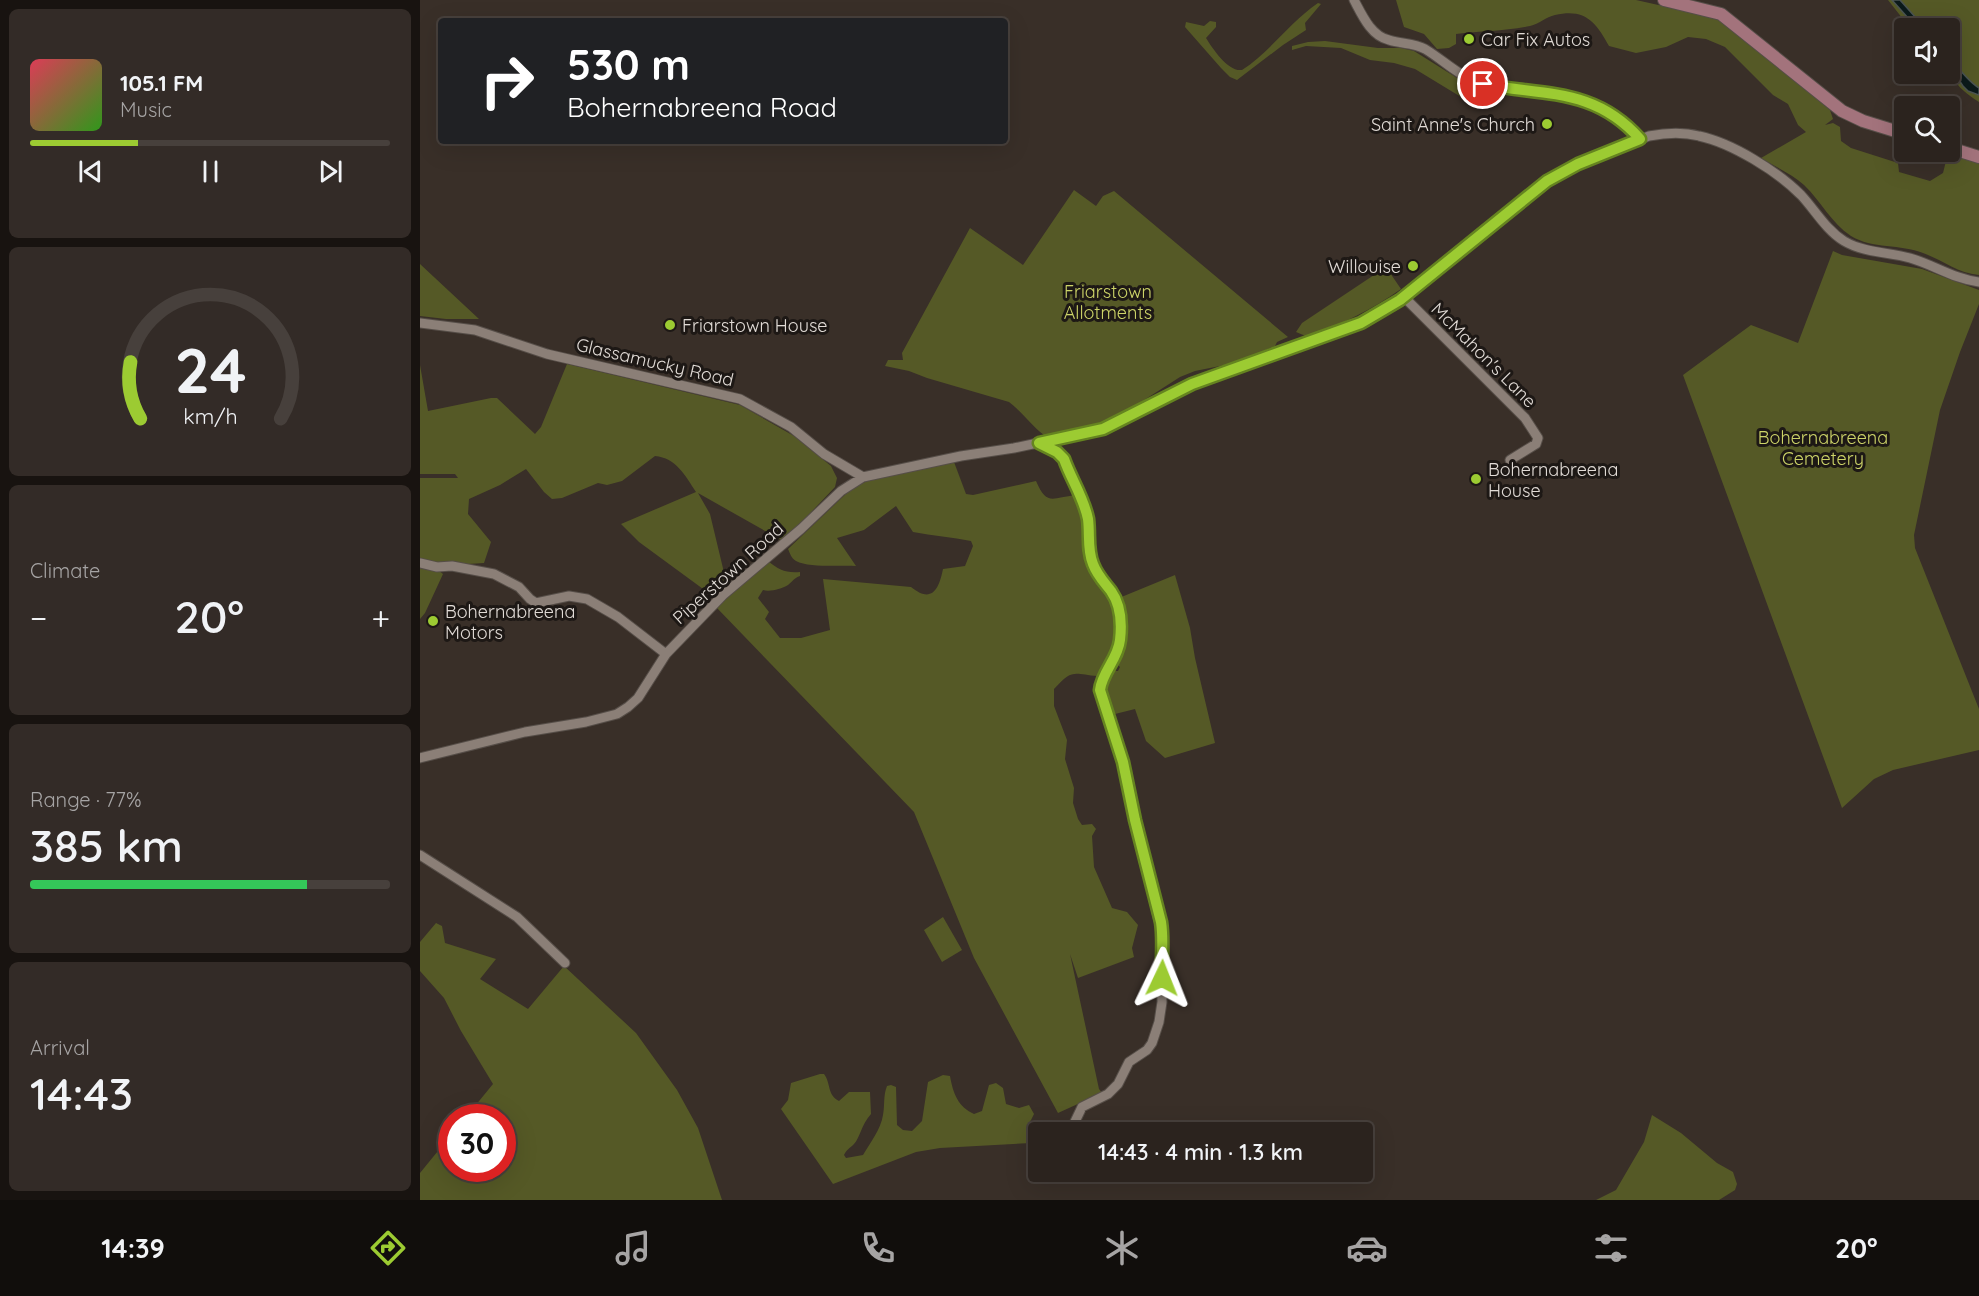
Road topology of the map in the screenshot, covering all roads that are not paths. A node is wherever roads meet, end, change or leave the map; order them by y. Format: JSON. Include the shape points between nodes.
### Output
{"nodes":[{"id":1,"x":1354,"y":0,"type":"edge"},
{"id":2,"x":1664,"y":0,"type":"edge"},
{"id":3,"x":1894,"y":131,"type":"edge"},
{"id":4,"x":1640,"y":139,"type":"junction"},
{"id":5,"x":1960,"y":151,"type":"edge"},
{"id":6,"x":1979,"y":157,"type":"edge"},
{"id":7,"x":1979,"y":282,"type":"edge"},
{"id":8,"x":1404,"y":297,"type":"junction"},
{"id":9,"x":420,"y":323,"type":"edge"},
{"id":10,"x":1039,"y":443,"type":"junction"},
{"id":11,"x":1510,"y":460,"type":"dead end"},
{"id":12,"x":863,"y":477,"type":"junction"},
{"id":13,"x":420,"y":563,"type":"edge"},
{"id":14,"x":666,"y":654,"type":"junction"},
{"id":15,"x":420,"y":758,"type":"edge"},
{"id":16,"x":420,"y":855,"type":"edge"},
{"id":17,"x":565,"y":963,"type":"dead end"},
{"id":18,"x":1075,"y":1122,"type":"edge"}],
"edges":[{"from":1,"to":4,"type":"street","via":[[1369,26],[1387,40],[1424,49],[1465,77],[1483,84],[1573,96],[1590,102],[1613,115]]},
{"from":2,"to":3,"type":"main road","via":[[1720,14],[1842,111]]},
{"from":4,"to":7,"type":"street","via":[[1661,133],[1685,134],[1724,144],[1787,183],[1833,232],[1852,245],[1908,258]]},
{"from":4,"to":8,"type":"street","via":[[1578,164],[1543,184]]},
{"from":5,"to":6,"type":"main road"},
{"from":8,"to":10,"type":"street","via":[[1361,323],[1192,384],[1103,429]]},
{"from":8,"to":11,"type":"street","name":"McMahon's Lane","via":[[1534,431],[1536,444]]},
{"from":9,"to":12,"type":"street","name":"Glassamucky Road","via":[[475,330],[547,354],[740,399],[791,427],[824,454]]},
{"from":10,"to":12,"type":"street"},
{"from":10,"to":18,"type":"street","via":[[1064,459],[1087,517],[1092,563],[1120,611],[1120,642],[1100,690],[1123,762],[1163,939],[1162,1002],[1152,1043],[1130,1062],[1108,1094],[1082,1107]]},
{"from":12,"to":14,"type":"street","name":"Piperstown Road","via":[[841,491],[723,595]]},
{"from":13,"to":14,"type":"street","via":[[494,574],[519,587],[536,603],[569,596],[587,598]]},
{"from":14,"to":15,"type":"street","name":"Piperstown Road","via":[[638,698],[617,714]]},
{"from":16,"to":17,"type":"street","via":[[517,917]]}]}
